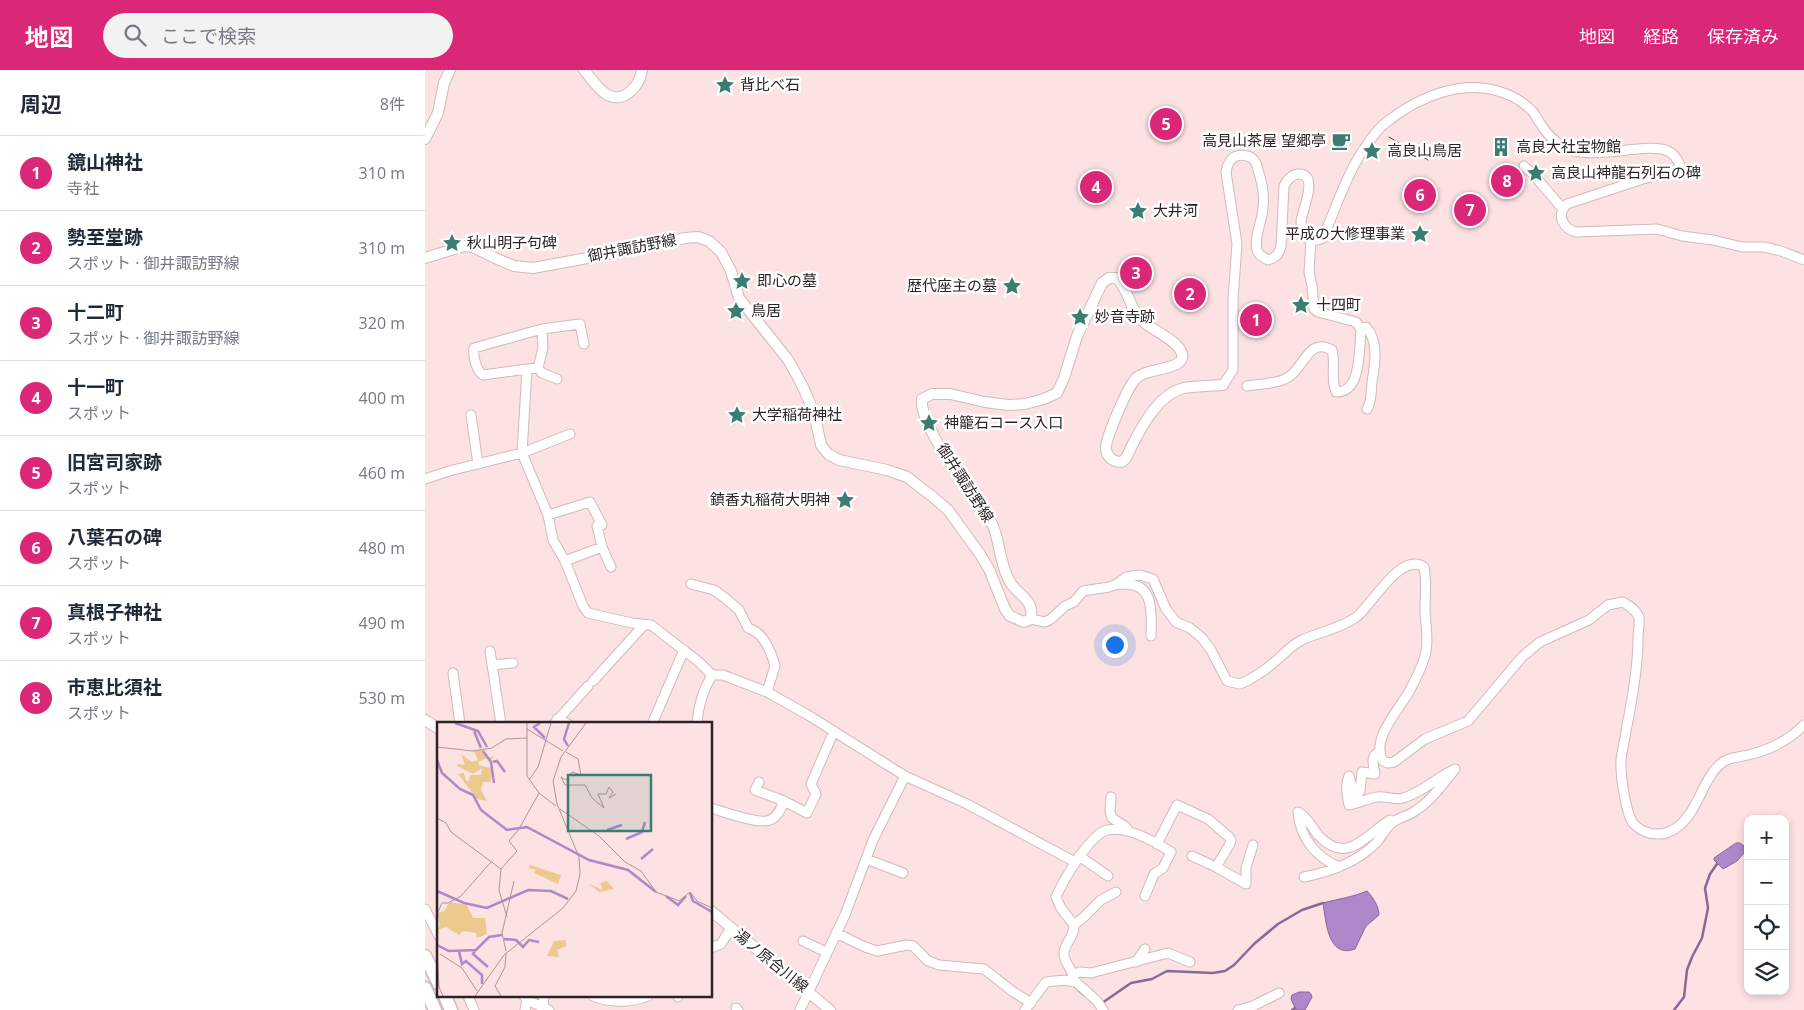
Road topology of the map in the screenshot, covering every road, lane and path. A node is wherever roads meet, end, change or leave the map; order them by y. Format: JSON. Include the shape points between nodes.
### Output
{"nodes":[{"id":1,"x":450,"y":70,"type":"edge"},
{"id":2,"x":584,"y":70,"type":"edge"},
{"id":3,"x":642,"y":70,"type":"edge"},
{"id":4,"x":425,"y":139,"type":"edge"},
{"id":5,"x":1524,"y":166,"type":"dead end"},
{"id":6,"x":1562,"y":208,"type":"junction"},
{"id":7,"x":1311,"y":240,"type":"junction"},
{"id":8,"x":425,"y":258,"type":"edge"},
{"id":9,"x":1804,"y":260,"type":"edge"},
{"id":10,"x":543,"y":329,"type":"junction"},
{"id":11,"x":1361,"y":329,"type":"junction"},
{"id":12,"x":584,"y":344,"type":"dead end"},
{"id":13,"x":538,"y":368,"type":"junction"},
{"id":14,"x":527,"y":369,"type":"junction"},
{"id":15,"x":557,"y":379,"type":"dead end"},
{"id":16,"x":1223,"y":385,"type":"joint"},
{"id":17,"x":1247,"y":386,"type":"dead end"},
{"id":18,"x":1367,"y":409,"type":"dead end"},
{"id":19,"x":471,"y":415,"type":"dead end"},
{"id":20,"x":570,"y":434,"type":"dead end"},
{"id":21,"x":522,"y":453,"type":"junction"},
{"id":22,"x":478,"y":464,"type":"junction"},
{"id":23,"x":425,"y":479,"type":"edge"},
{"id":24,"x":548,"y":515,"type":"junction"},
{"id":25,"x":602,"y":547,"type":"junction"},
{"id":26,"x":565,"y":561,"type":"junction"},
{"id":27,"x":611,"y":566,"type":"dead end"},
{"id":28,"x":691,"y":584,"type":"dead end"},
{"id":29,"x":1117,"y":584,"type":"junction"},
{"id":30,"x":1031,"y":619,"type":"junction"},
{"id":31,"x":644,"y":625,"type":"junction"},
{"id":32,"x":1151,"y":636,"type":"dead end"},
{"id":33,"x":684,"y":650,"type":"junction"},
{"id":34,"x":490,"y":651,"type":"dead end"},
{"id":35,"x":513,"y":663,"type":"dead end"},
{"id":36,"x":492,"y":665,"type":"junction"},
{"id":37,"x":453,"y":673,"type":"dead end"},
{"id":38,"x":712,"y":676,"type":"junction"},
{"id":39,"x":767,"y":692,"type":"junction"},
{"id":40,"x":425,"y":720,"type":"edge"},
{"id":41,"x":555,"y":721,"type":"edge"},
{"id":42,"x":460,"y":722,"type":"edge"},
{"id":43,"x":501,"y":722,"type":"edge"},
{"id":44,"x":653,"y":722,"type":"edge"},
{"id":45,"x":697,"y":722,"type":"edge"},
{"id":46,"x":1804,"y":725,"type":"edge"},
{"id":47,"x":437,"y":728,"type":"edge"},
{"id":48,"x":834,"y":731,"type":"junction"},
{"id":49,"x":1380,"y":751,"type":"junction"},
{"id":50,"x":1385,"y":762,"type":"junction"},
{"id":51,"x":1375,"y":774,"type":"junction"},
{"id":52,"x":905,"y":776,"type":"junction"},
{"id":53,"x":759,"y":782,"type":"dead end"},
{"id":54,"x":1111,"y":798,"type":"dead end"},
{"id":55,"x":785,"y":801,"type":"junction"},
{"id":56,"x":713,"y":809,"type":"edge"},
{"id":57,"x":1401,"y":817,"type":"junction"},
{"id":58,"x":1129,"y":831,"type":"junction"},
{"id":59,"x":1157,"y":844,"type":"junction"},
{"id":60,"x":1253,"y":845,"type":"dead end"},
{"id":61,"x":1192,"y":856,"type":"dead end"},
{"id":62,"x":866,"y":859,"type":"junction"},
{"id":63,"x":1077,"y":859,"type":"junction"},
{"id":64,"x":1216,"y":867,"type":"junction"},
{"id":65,"x":1339,"y":867,"type":"junction"},
{"id":66,"x":903,"y":873,"type":"dead end"},
{"id":67,"x":1108,"y":876,"type":"dead end"},
{"id":68,"x":1304,"y":877,"type":"dead end"},
{"id":69,"x":1116,"y":892,"type":"dead end"},
{"id":70,"x":1145,"y":896,"type":"dead end"},
{"id":71,"x":425,"y":909,"type":"edge"},
{"id":72,"x":713,"y":913,"type":"edge"},
{"id":73,"x":1074,"y":925,"type":"junction"},
{"id":74,"x":731,"y":928,"type":"junction"},
{"id":75,"x":437,"y":932,"type":"edge"},
{"id":76,"x":837,"y":933,"type":"junction"},
{"id":77,"x":803,"y":941,"type":"dead end"},
{"id":78,"x":713,"y":947,"type":"edge"},
{"id":79,"x":1145,"y":949,"type":"dead end"},
{"id":80,"x":826,"y":952,"type":"junction"},
{"id":81,"x":425,"y":956,"type":"edge"},
{"id":82,"x":1136,"y":962,"type":"junction"},
{"id":83,"x":1190,"y":962,"type":"dead end"},
{"id":84,"x":1074,"y":978,"type":"junction"},
{"id":85,"x":437,"y":980,"type":"edge"},
{"id":86,"x":425,"y":988,"type":"edge"},
{"id":87,"x":808,"y":991,"type":"junction"},
{"id":88,"x":1279,"y":993,"type":"dead end"},
{"id":89,"x":446,"y":998,"type":"edge"},
{"id":90,"x":469,"y":998,"type":"edge"},
{"id":91,"x":525,"y":998,"type":"edge"},
{"id":92,"x":598,"y":998,"type":"edge"},
{"id":93,"x":641,"y":998,"type":"edge"},
{"id":94,"x":1028,"y":1006,"type":"edge"},
{"id":95,"x":546,"y":1009,"type":"edge"},
{"id":96,"x":435,"y":1010,"type":"edge"},
{"id":97,"x":451,"y":1010,"type":"edge"},
{"id":98,"x":474,"y":1010,"type":"edge"},
{"id":99,"x":525,"y":1010,"type":"edge"},
{"id":100,"x":800,"y":1010,"type":"edge"},
{"id":101,"x":830,"y":1010,"type":"edge"},
{"id":102,"x":1103,"y":1010,"type":"edge"},
{"id":103,"x":1238,"y":1010,"type":"edge"}],
"edges":[{"from":1,"to":4,"type":"main road","via":[[438,113]]},
{"from":2,"to":3,"type":"main road","via":[[607,95],[619,97],[636,87]]},
{"from":5,"to":6,"type":"street"},
{"from":6,"to":7,"type":"street","via":[[1676,170],[1680,165],[1667,150],[1652,148],[1592,153],[1574,151],[1547,134],[1532,111],[1510,95],[1466,87],[1436,94],[1409,107],[1382,126],[1361,153],[1323,238]]},
{"from":6,"to":9,"type":"street","via":[[1563,225],[1570,231],[1657,229],[1741,247],[1764,247]]},
{"from":7,"to":11,"type":"street","via":[[1309,272],[1314,309],[1356,322]]},
{"from":7,"to":16,"type":"street","via":[[1304,236],[1301,221],[1310,185],[1308,178],[1297,174],[1283,186],[1280,252],[1268,260],[1262,257],[1257,244],[1264,187],[1257,164],[1251,157],[1241,155],[1228,162],[1226,172],[1237,244],[1233,370]]},
{"from":8,"to":30,"type":"main road","name":"御井諏訪野線","via":[[464,246],[515,266],[533,268],[685,238],[698,237],[709,241],[721,252],[731,271],[739,298],[789,360],[803,386],[821,445],[828,454],[839,460],[907,477],[933,497],[947,510],[980,554],[1010,616],[1024,622]]},
{"from":10,"to":12,"type":"street","via":[[580,324]]},
{"from":10,"to":13,"type":"street"},
{"from":10,"to":14,"type":"street","via":[[474,348],[473,354],[483,375]]},
{"from":11,"to":17,"type":"street","via":[[1354,382],[1349,389],[1335,392],[1334,357],[1326,346],[1313,348],[1293,374],[1284,380]]},
{"from":11,"to":18,"type":"street","via":[[1366,327],[1370,332],[1375,349]]},
{"from":13,"to":14,"type":"street"},
{"from":13,"to":15,"type":"street","via":[[542,374]]},
{"from":14,"to":21,"type":"street"},
{"from":16,"to":30,"type":"main road","name":"御井諏訪野線","via":[[1183,388],[1168,394],[1157,405],[1126,458],[1122,462],[1110,459],[1105,447],[1133,382],[1147,371],[1169,367],[1183,359],[1179,346],[1133,311],[1123,284],[1117,278],[1109,278],[1102,283],[1077,336],[1057,392],[1044,399],[1008,405],[950,394],[932,394],[922,399],[926,421],[962,482],[993,525],[1002,565],[1010,583],[1030,604]]},
{"from":19,"to":22,"type":"street"},
{"from":20,"to":21,"type":"street"},
{"from":21,"to":22,"type":"street"},
{"from":21,"to":24,"type":"street"},
{"from":22,"to":23,"type":"street"},
{"from":24,"to":25,"type":"street","via":[[590,502],[603,524],[597,526]]},
{"from":24,"to":26,"type":"street","via":[[553,540]]},
{"from":25,"to":26,"type":"street"},
{"from":25,"to":27,"type":"street"},
{"from":26,"to":31,"type":"street","via":[[588,613]]},
{"from":28,"to":39,"type":"street","via":[[714,590],[739,610],[747,628],[760,634],[775,666]]},
{"from":29,"to":30,"type":"street","via":[[1083,591],[1074,602],[1045,622]]},
{"from":29,"to":32,"type":"street","via":[[1134,585],[1145,592],[1150,601]]},
{"from":29,"to":49,"type":"street","via":[[1126,577],[1140,575],[1153,579],[1166,609],[1176,622],[1202,638],[1227,681],[1240,684],[1258,675],[1302,640],[1357,617],[1401,569],[1413,565],[1424,567],[1426,651],[1409,690],[1385,728]]},
{"from":31,"to":33,"type":"street","via":[[651,625]]},
{"from":31,"to":41,"type":"street"},
{"from":33,"to":38,"type":"street"},
{"from":33,"to":44,"type":"street"},
{"from":34,"to":36,"type":"street"},
{"from":35,"to":36,"type":"street"},
{"from":36,"to":43,"type":"street"},
{"from":37,"to":42,"type":"street"},
{"from":38,"to":39,"type":"street","via":[[728,677]]},
{"from":38,"to":45,"type":"street","via":[[700,704]]},
{"from":39,"to":48,"type":"street"},
{"from":40,"to":47,"type":"main road"},
{"from":46,"to":50,"type":"street","via":[[1776,746],[1729,758],[1722,763],[1689,816],[1670,832],[1659,834],[1639,829],[1632,822],[1626,801],[1621,761],[1634,682],[1639,617],[1623,602],[1608,605],[1589,620],[1540,642],[1522,657],[1468,721],[1425,739],[1394,762]]},
{"from":48,"to":52,"type":"street"},
{"from":48,"to":55,"type":"street","via":[[811,784],[816,794],[807,813]]},
{"from":49,"to":50,"type":"street"},
{"from":49,"to":51,"type":"street","via":[[1373,758]]},
{"from":50,"to":51,"type":"street"},
{"from":51,"to":57,"type":"street","via":[[1362,772],[1360,791],[1355,798],[1349,776],[1346,794],[1349,805],[1377,796],[1404,798],[1455,770],[1421,807]]},
{"from":52,"to":62,"type":"street"},
{"from":52,"to":63,"type":"street"},
{"from":53,"to":55,"type":"street","via":[[755,790]]},
{"from":54,"to":58,"type":"street","via":[[1112,818]]},
{"from":55,"to":56,"type":"street","via":[[772,820],[763,822]]},
{"from":57,"to":65,"type":"street","via":[[1363,853]]},
{"from":57,"to":65,"type":"street","via":[[1390,820],[1356,845],[1339,849],[1318,835],[1298,812],[1299,825],[1315,852]]},
{"from":58,"to":59,"type":"street"},
{"from":58,"to":63,"type":"street","via":[[1101,832]]},
{"from":59,"to":64,"type":"street","via":[[1177,805],[1208,819],[1231,840]]},
{"from":59,"to":70,"type":"street","via":[[1171,852],[1163,868],[1154,874]]},
{"from":60,"to":64,"type":"street","via":[[1245,884]]},
{"from":61,"to":64,"type":"street"},
{"from":62,"to":66,"type":"street"},
{"from":62,"to":76,"type":"street"},
{"from":63,"to":67,"type":"street"},
{"from":63,"to":73,"type":"street","via":[[1056,896]]},
{"from":65,"to":68,"type":"street"},
{"from":69,"to":73,"type":"street","via":[[1101,900]]},
{"from":71,"to":75,"type":"street"},
{"from":72,"to":74,"type":"main road","name":"湯ノ原合川線"},
{"from":73,"to":84,"type":"street","via":[[1064,956]]},
{"from":74,"to":78,"type":"street","via":[[721,944]]},
{"from":74,"to":87,"type":"main road","name":"湯ノ原合川線"},
{"from":76,"to":80,"type":"street"},
{"from":76,"to":94,"type":"street","via":[[877,950],[913,946],[928,961],[939,965],[984,969]]},
{"from":77,"to":80,"type":"street"},
{"from":79,"to":82,"type":"street"},
{"from":80,"to":87,"type":"street"},
{"from":81,"to":85,"type":"highway"},
{"from":82,"to":83,"type":"street","via":[[1168,953]]},
{"from":82,"to":84,"type":"street","via":[[1091,973],[1079,972]]},
{"from":84,"to":94,"type":"street","via":[[1046,982]]},
{"from":84,"to":102,"type":"street"},
{"from":86,"to":96,"type":"highway"},
{"from":87,"to":100,"type":"street"},
{"from":87,"to":101,"type":"main road","name":"湯ノ原合川線"},
{"from":88,"to":103,"type":"street"},
{"from":89,"to":97,"type":"highway"},
{"from":90,"to":98,"type":"street"},
{"from":91,"to":95,"type":"street"},
{"from":91,"to":99,"type":"street"},
{"from":92,"to":93,"type":"street","via":[[615,1002]]}]}
